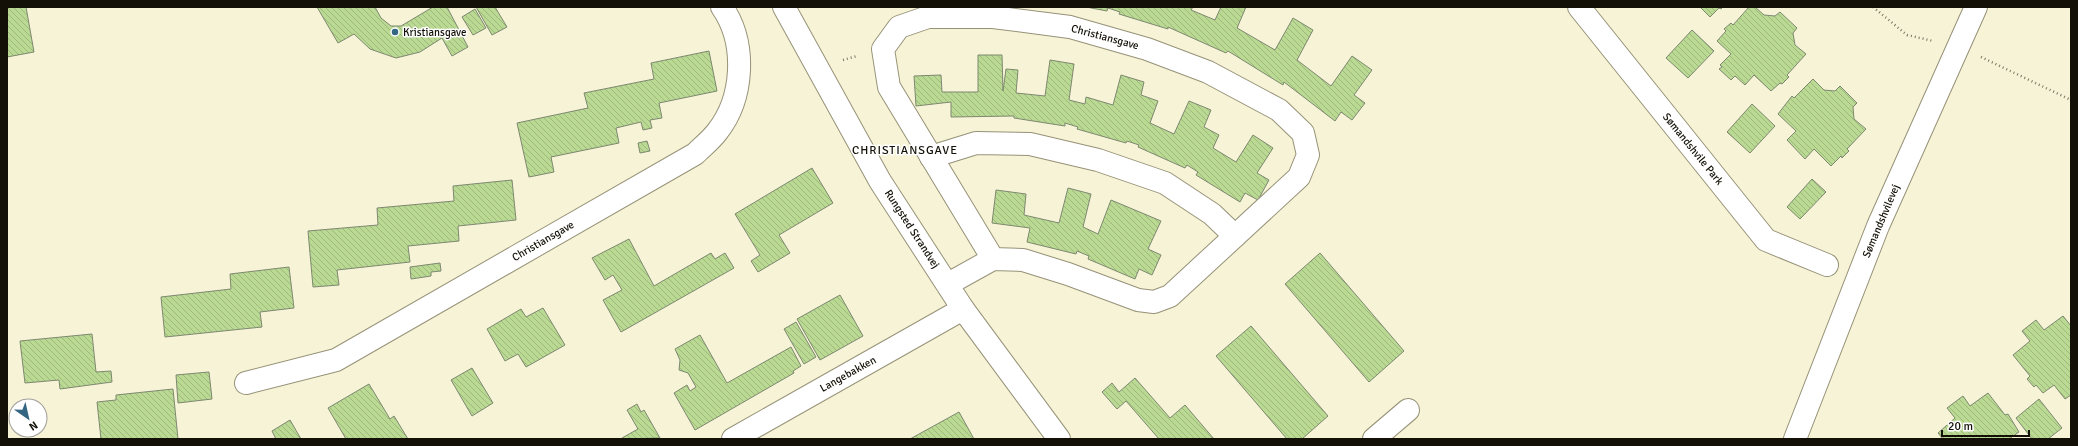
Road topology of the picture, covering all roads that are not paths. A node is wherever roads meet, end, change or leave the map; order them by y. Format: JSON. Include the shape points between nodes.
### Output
{"nodes":[{"id":1,"x":784,"y":7,"type":"edge"},
{"id":2,"x":1579,"y":7,"type":"edge"},
{"id":3,"x":1976,"y":7,"type":"edge"},
{"id":4,"x":729,"y":9,"type":"edge"},
{"id":5,"x":931,"y":157,"type":"junction"},
{"id":6,"x":1235,"y":236,"type":"junction"},
{"id":7,"x":994,"y":259,"type":"junction"},
{"id":8,"x":1826,"y":265,"type":"dead end"},
{"id":9,"x":948,"y":284,"type":"junction"},
{"id":10,"x":963,"y":309,"type":"junction"},
{"id":11,"x":246,"y":383,"type":"dead end"},
{"id":12,"x":1408,"y":410,"type":"dead end"},
{"id":13,"x":733,"y":439,"type":"edge"},
{"id":14,"x":1059,"y":439,"type":"edge"},
{"id":15,"x":1374,"y":439,"type":"edge"},
{"id":16,"x":1795,"y":439,"type":"edge"}],
"edges":[{"from":1,"to":9,"type":"street","name":"Rungsted Strandvej","via":[[880,181]]},
{"from":2,"to":8,"type":"street","name":"Sømandshvile Park","via":[[1766,240]]},
{"from":3,"to":16,"type":"street","name":"Sømandshvilevej","via":[[1878,226]]},
{"from":4,"to":11,"type":"street","name":"Christiansgave","via":[[737,43],[739,74],[732,105],[717,132],[695,154],[336,360]]},
{"from":5,"to":6,"type":"street","via":[[976,143],[1030,144],[1098,160],[1165,183],[1212,214]]},
{"from":5,"to":6,"type":"street","name":"Christiansgave","via":[[889,87],[883,49],[899,27],[928,17],[993,17],[1070,28],[1147,49],[1208,72],[1279,110],[1303,133],[1308,155],[1299,177]]},
{"from":5,"to":7,"type":"street","name":"Christiansgave"},
{"from":6,"to":7,"type":"street","name":"Christiansgave","via":[[1170,296],[1154,302],[1138,300],[1023,260]]},
{"from":7,"to":9,"type":"street"},
{"from":9,"to":10,"type":"street","name":"Rungsted Strandvej"},
{"from":10,"to":13,"type":"street","name":"Langebakken"},
{"from":10,"to":14,"type":"street","name":"Rungsted Strandvej"},
{"from":12,"to":15,"type":"street"}]}
